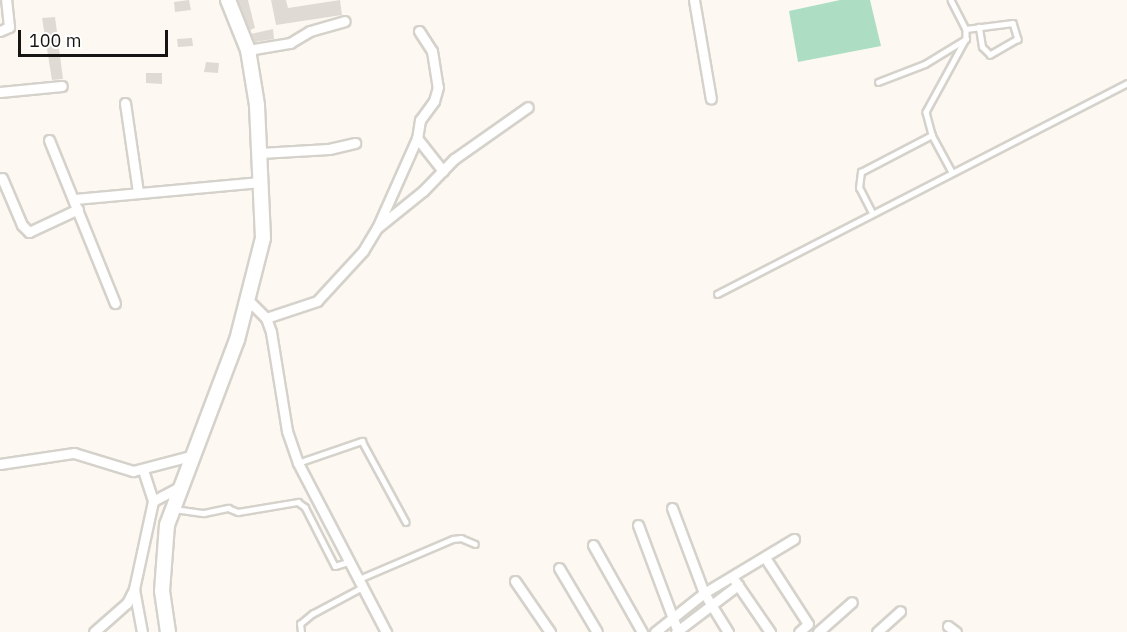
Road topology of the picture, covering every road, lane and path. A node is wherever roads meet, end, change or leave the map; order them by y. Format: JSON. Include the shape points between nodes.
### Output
{"nodes":[{"id":1,"x":6,"y":0,"type":"edge"},
{"id":2,"x":228,"y":0,"type":"edge"},
{"id":3,"x":694,"y":0,"type":"edge"},
{"id":4,"x":951,"y":0,"type":"edge"},
{"id":5,"x":345,"y":21,"type":"dead end"},
{"id":6,"x":979,"y":27,"type":"junction"},
{"id":7,"x":966,"y":29,"type":"junction"},
{"id":8,"x":0,"y":31,"type":"edge"},
{"id":9,"x":419,"y":31,"type":"dead end"},
{"id":10,"x":966,"y":39,"type":"junction"},
{"id":11,"x":248,"y":50,"type":"junction"},
{"id":12,"x":878,"y":82,"type":"dead end"},
{"id":13,"x":1127,"y":83,"type":"edge"},
{"id":14,"x":62,"y":86,"type":"dead end"},
{"id":15,"x":0,"y":92,"type":"edge"},
{"id":16,"x":711,"y":99,"type":"dead end"},
{"id":17,"x":125,"y":103,"type":"dead end"},
{"id":18,"x":528,"y":107,"type":"dead end"},
{"id":19,"x":932,"y":135,"type":"junction"},
{"id":20,"x":417,"y":138,"type":"junction"},
{"id":21,"x":49,"y":140,"type":"dead end"},
{"id":22,"x":355,"y":142,"type":"dead end"},
{"id":23,"x":260,"y":153,"type":"junction"},
{"id":24,"x":443,"y":171,"type":"junction"},
{"id":25,"x":952,"y":172,"type":"junction"},
{"id":26,"x":2,"y":178,"type":"dead end"},
{"id":27,"x":261,"y":182,"type":"junction"},
{"id":28,"x":138,"y":192,"type":"junction"},
{"id":29,"x":74,"y":199,"type":"junction"},
{"id":30,"x":78,"y":209,"type":"junction"},
{"id":31,"x":872,"y":213,"type":"junction"},
{"id":32,"x":377,"y":228,"type":"junction"},
{"id":33,"x":717,"y":294,"type":"dead end"},
{"id":34,"x":250,"y":302,"type":"junction"},
{"id":35,"x":115,"y":303,"type":"dead end"},
{"id":36,"x":266,"y":318,"type":"junction"},
{"id":37,"x":190,"y":456,"type":"junction"},
{"id":38,"x":298,"y":463,"type":"junction"},
{"id":39,"x":0,"y":464,"type":"edge"},
{"id":40,"x":142,"y":470,"type":"junction"},
{"id":41,"x":179,"y":488,"type":"junction"},
{"id":42,"x":153,"y":501,"type":"junction"},
{"id":43,"x":672,"y":507,"type":"dead end"},
{"id":44,"x":172,"y":508,"type":"junction"},
{"id":45,"x":406,"y":522,"type":"dead end"},
{"id":46,"x":638,"y":525,"type":"dead end"},
{"id":47,"x":794,"y":539,"type":"dead end"},
{"id":48,"x":475,"y":544,"type":"dead end"},
{"id":49,"x":593,"y":545,"type":"dead end"},
{"id":50,"x":766,"y":558,"type":"junction"},
{"id":51,"x":348,"y":562,"type":"junction"},
{"id":52,"x":559,"y":568,"type":"dead end"},
{"id":53,"x":732,"y":577,"type":"junction"},
{"id":54,"x":515,"y":581,"type":"dead end"},
{"id":55,"x":359,"y":584,"type":"junction"},
{"id":56,"x":738,"y":585,"type":"junction"},
{"id":57,"x":134,"y":589,"type":"junction"},
{"id":58,"x":705,"y":593,"type":"junction"},
{"id":59,"x":852,"y":602,"type":"dead end"},
{"id":60,"x":710,"y":605,"type":"junction"},
{"id":61,"x":900,"y":611,"type":"dead end"},
{"id":62,"x":674,"y":617,"type":"junction"},
{"id":63,"x":94,"y":632,"type":"edge"},
{"id":64,"x":142,"y":632,"type":"edge"},
{"id":65,"x":168,"y":632,"type":"edge"},
{"id":66,"x":301,"y":632,"type":"edge"},
{"id":67,"x":386,"y":632,"type":"edge"},
{"id":68,"x":550,"y":632,"type":"edge"},
{"id":69,"x":597,"y":632,"type":"edge"},
{"id":70,"x":642,"y":632,"type":"edge"},
{"id":71,"x":655,"y":632,"type":"edge"},
{"id":72,"x":677,"y":632,"type":"edge"},
{"id":73,"x":728,"y":632,"type":"edge"},
{"id":74,"x":770,"y":632,"type":"edge"},
{"id":75,"x":799,"y":632,"type":"edge"},
{"id":76,"x":818,"y":632,"type":"edge"},
{"id":77,"x":876,"y":632,"type":"edge"}],
"edges":[{"from":1,"to":8,"type":"street","via":[[9,27]]},
{"from":2,"to":11,"type":"main road"},
{"from":3,"to":16,"type":"street"},
{"from":4,"to":7,"type":"lane"},
{"from":5,"to":11,"type":"street","via":[[310,31],[290,44]]},
{"from":6,"to":6,"type":"lane","via":[[1012,23],[1018,39],[990,55],[984,51]]},
{"from":6,"to":7,"type":"lane"},
{"from":7,"to":10,"type":"lane"},
{"from":9,"to":20,"type":"street","via":[[432,51],[438,87],[434,101],[420,120]]},
{"from":10,"to":12,"type":"lane","via":[[926,64]]},
{"from":10,"to":19,"type":"lane","via":[[928,104],[927,122]]},
{"from":11,"to":23,"type":"main road"},
{"from":13,"to":25,"type":"lane"},
{"from":14,"to":15,"type":"street"},
{"from":17,"to":28,"type":"street"},
{"from":18,"to":24,"type":"street"},
{"from":19,"to":25,"type":"lane"},
{"from":19,"to":31,"type":"lane","via":[[861,172],[858,188]]},
{"from":20,"to":24,"type":"street"},
{"from":20,"to":32,"type":"street"},
{"from":21,"to":29,"type":"street"},
{"from":22,"to":23,"type":"street","via":[[329,149]]},
{"from":23,"to":27,"type":"main road"},
{"from":24,"to":32,"type":"street"},
{"from":25,"to":31,"type":"lane"},
{"from":26,"to":30,"type":"street","via":[[22,225],[29,232]]},
{"from":27,"to":28,"type":"street"},
{"from":27,"to":34,"type":"main road","via":[[263,238]]},
{"from":28,"to":29,"type":"street"},
{"from":29,"to":30,"type":"street"},
{"from":30,"to":35,"type":"street"},
{"from":31,"to":33,"type":"lane"},
{"from":32,"to":36,"type":"street","via":[[363,251],[317,301]]},
{"from":34,"to":36,"type":"street"},
{"from":34,"to":37,"type":"main road"},
{"from":36,"to":38,"type":"street","via":[[287,431]]},
{"from":37,"to":40,"type":"street"},
{"from":37,"to":41,"type":"main road"},
{"from":38,"to":45,"type":"lane","via":[[362,441]]},
{"from":38,"to":51,"type":"street"},
{"from":39,"to":40,"type":"street","via":[[74,453]]},
{"from":40,"to":42,"type":"street"},
{"from":41,"to":42,"type":"street"},
{"from":41,"to":44,"type":"main road"},
{"from":42,"to":57,"type":"street"},
{"from":43,"to":58,"type":"street"},
{"from":44,"to":51,"type":"lane","via":[[204,513],[228,508],[238,512],[298,502],[305,507],[335,566]]},
{"from":44,"to":65,"type":"main road","via":[[162,591]]},
{"from":46,"to":62,"type":"street"},
{"from":47,"to":50,"type":"street"},
{"from":48,"to":55,"type":"lane","via":[[461,537],[453,539]]},
{"from":49,"to":70,"type":"street"},
{"from":50,"to":53,"type":"street"},
{"from":50,"to":75,"type":"street","via":[[808,624]]},
{"from":51,"to":55,"type":"street"},
{"from":52,"to":69,"type":"street"},
{"from":53,"to":56,"type":"street"},
{"from":53,"to":58,"type":"street"},
{"from":54,"to":68,"type":"street"},
{"from":55,"to":66,"type":"lane","via":[[312,614],[300,624]]},
{"from":55,"to":67,"type":"street"},
{"from":56,"to":60,"type":"street"},
{"from":56,"to":74,"type":"street"},
{"from":57,"to":63,"type":"street","via":[[123,607]]},
{"from":57,"to":64,"type":"street"},
{"from":58,"to":60,"type":"street"},
{"from":58,"to":62,"type":"street"},
{"from":59,"to":76,"type":"street"},
{"from":60,"to":72,"type":"street"},
{"from":60,"to":73,"type":"street"},
{"from":61,"to":77,"type":"street"},
{"from":62,"to":71,"type":"street"},
{"from":62,"to":72,"type":"street"}]}
